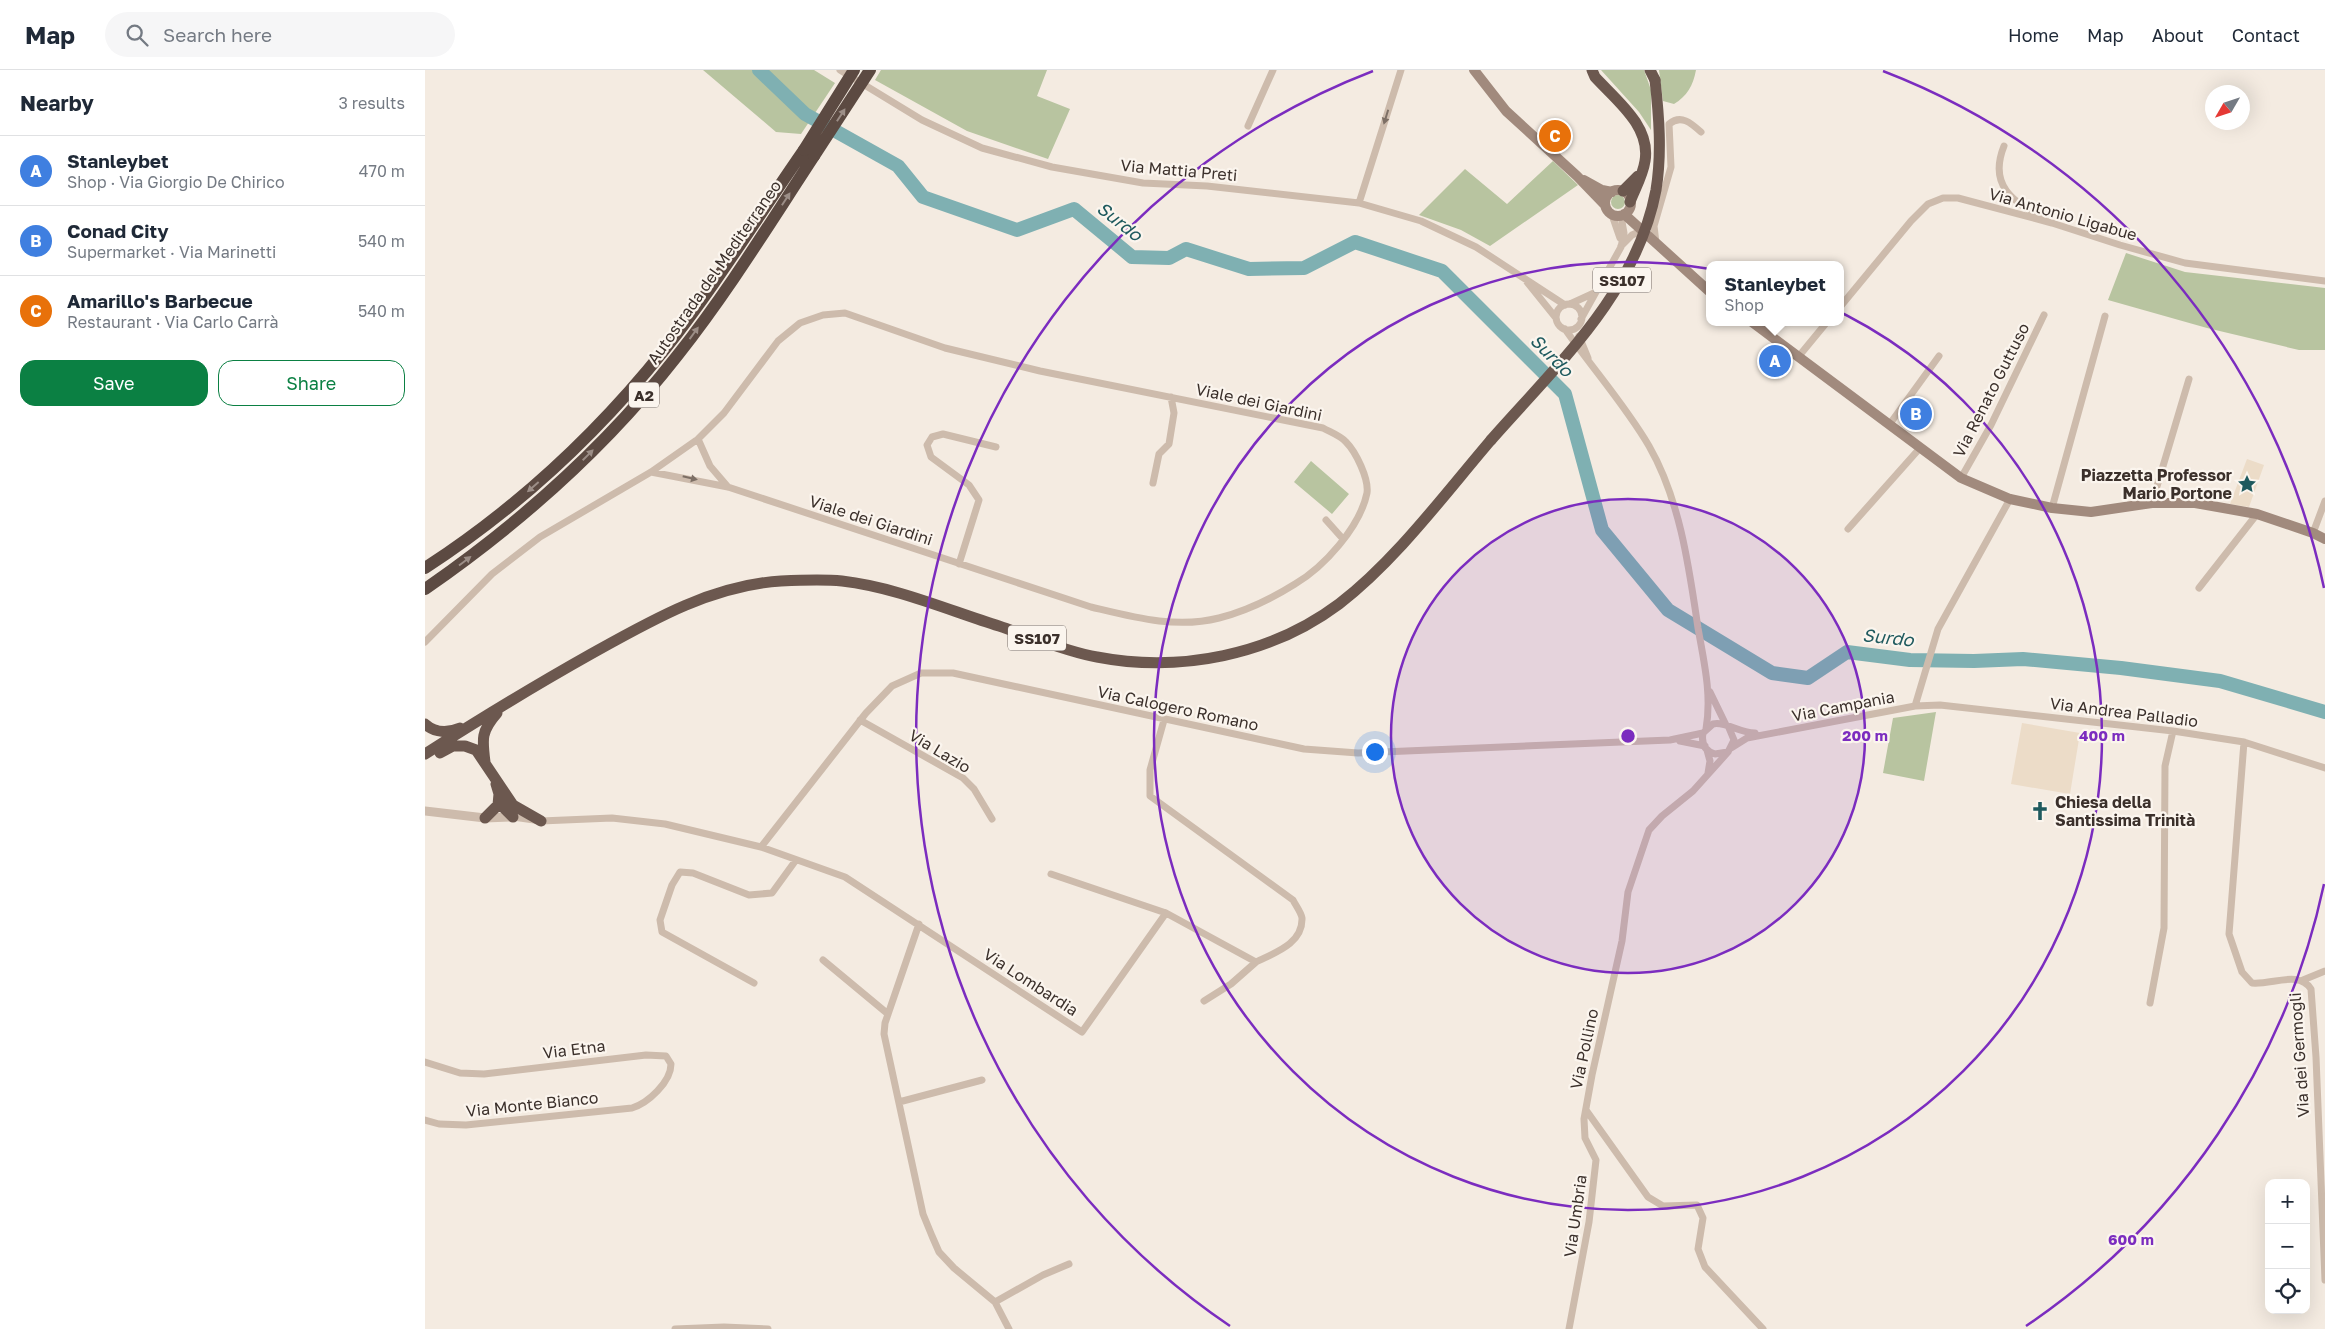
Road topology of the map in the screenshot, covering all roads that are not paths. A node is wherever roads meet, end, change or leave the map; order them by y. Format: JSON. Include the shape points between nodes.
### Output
{"nodes":[{"id":1,"x":840,"y":70,"type":"edge"},
{"id":2,"x":854,"y":70,"type":"edge"},
{"id":3,"x":870,"y":70,"type":"edge"},
{"id":4,"x":1273,"y":70,"type":"edge"},
{"id":5,"x":1401,"y":70,"type":"edge"},
{"id":6,"x":1474,"y":70,"type":"edge"},
{"id":7,"x":1592,"y":70,"type":"edge"},
{"id":8,"x":1652,"y":73,"type":"edge"},
{"id":9,"x":1248,"y":126,"type":"dead end"},
{"id":10,"x":1701,"y":132,"type":"dead end"},
{"id":11,"x":2004,"y":146,"type":"dead end"},
{"id":12,"x":809,"y":153,"type":"junction"},
{"id":13,"x":1643,"y":171,"type":"junction"},
{"id":14,"x":1577,"y":176,"type":"junction"},
{"id":15,"x":1617,"y":191,"type":"junction"},
{"id":16,"x":1359,"y":203,"type":"junction"},
{"id":17,"x":1605,"y":205,"type":"junction"},
{"id":18,"x":1623,"y":210,"type":"junction"},
{"id":19,"x":2052,"y":223,"type":"junction"},
{"id":20,"x":1641,"y":231,"type":"junction"},
{"id":21,"x":1654,"y":243,"type":"junction"},
{"id":22,"x":1621,"y":246,"type":"junction"},
{"id":23,"x":1522,"y":276,"type":"junction"},
{"id":24,"x":2325,"y":281,"type":"edge"},
{"id":25,"x":1706,"y":288,"type":"edge"},
{"id":26,"x":1594,"y":292,"type":"junction"},
{"id":27,"x":1844,"y":302,"type":"edge"},
{"id":28,"x":1567,"y":304,"type":"junction"},
{"id":29,"x":2044,"y":315,"type":"dead end"},
{"id":30,"x":2105,"y":316,"type":"dead end"},
{"id":31,"x":1556,"y":318,"type":"junction"},
{"id":32,"x":1581,"y":319,"type":"junction"},
{"id":33,"x":1758,"y":326,"type":"edge"},
{"id":34,"x":1824,"y":326,"type":"edge"},
{"id":35,"x":1576,"y":328,"type":"junction"},
{"id":36,"x":1565,"y":329,"type":"junction"},
{"id":37,"x":1799,"y":356,"type":"junction"},
{"id":38,"x":1939,"y":356,"type":"dead end"},
{"id":39,"x":1591,"y":366,"type":"junction"},
{"id":40,"x":2189,"y":379,"type":"dead end"},
{"id":41,"x":1171,"y":397,"type":"junction"},
{"id":42,"x":1889,"y":425,"type":"junction"},
{"id":43,"x":698,"y":439,"type":"junction"},
{"id":44,"x":996,"y":446,"type":"dead end"},
{"id":45,"x":1919,"y":448,"type":"junction"},
{"id":46,"x":651,"y":472,"type":"junction"},
{"id":47,"x":1961,"y":478,"type":"junction"},
{"id":48,"x":1153,"y":483,"type":"dead end"},
{"id":49,"x":728,"y":487,"type":"junction"},
{"id":50,"x":2010,"y":499,"type":"junction"},
{"id":51,"x":2325,"y":502,"type":"edge"},
{"id":52,"x":2152,"y":503,"type":"junction"},
{"id":53,"x":2052,"y":508,"type":"junction"},
{"id":54,"x":2257,"y":514,"type":"junction"},
{"id":55,"x":1326,"y":520,"type":"dead end"},
{"id":56,"x":1848,"y":529,"type":"dead end"},
{"id":57,"x":2313,"y":532,"type":"junction"},
{"id":58,"x":1343,"y":539,"type":"junction"},
{"id":59,"x":2325,"y":539,"type":"edge"},
{"id":60,"x":959,"y":564,"type":"junction"},
{"id":61,"x":427,"y":567,"type":"edge"},
{"id":62,"x":2199,"y":588,"type":"dead end"},
{"id":63,"x":425,"y":590,"type":"edge"},
{"id":64,"x":425,"y":642,"type":"edge"},
{"id":65,"x":1708,"y":687,"type":"junction"},
{"id":66,"x":527,"y":690,"type":"junction"},
{"id":67,"x":1915,"y":706,"type":"junction"},
{"id":68,"x":490,"y":712,"type":"junction"},
{"id":69,"x":859,"y":720,"type":"junction"},
{"id":70,"x":1164,"y":720,"type":"junction"},
{"id":71,"x":425,"y":724,"type":"edge"},
{"id":72,"x":1728,"y":726,"type":"junction"},
{"id":73,"x":1705,"y":731,"type":"junction"},
{"id":74,"x":1775,"y":732,"type":"junction"},
{"id":75,"x":2173,"y":732,"type":"junction"},
{"id":76,"x":1670,"y":740,"type":"junction"},
{"id":77,"x":2244,"y":742,"type":"junction"},
{"id":78,"x":1706,"y":748,"type":"junction"},
{"id":79,"x":1729,"y":750,"type":"junction"},
{"id":80,"x":425,"y":754,"type":"edge"},
{"id":81,"x":425,"y":761,"type":"edge"},
{"id":82,"x":485,"y":764,"type":"junction"},
{"id":83,"x":2325,"y":768,"type":"edge"},
{"id":84,"x":1707,"y":776,"type":"junction"},
{"id":85,"x":494,"y":778,"type":"junction"},
{"id":86,"x":499,"y":794,"type":"junction"},
{"id":87,"x":513,"y":805,"type":"junction"},
{"id":88,"x":425,"y":811,"type":"edge"},
{"id":89,"x":513,"y":817,"type":"junction"},
{"id":90,"x":485,"y":818,"type":"junction"},
{"id":91,"x":992,"y":819,"type":"dead end"},
{"id":92,"x":541,"y":821,"type":"junction"},
{"id":93,"x":761,"y":847,"type":"junction"},
{"id":94,"x":796,"y":860,"type":"junction"},
{"id":95,"x":1051,"y":874,"type":"dead end"},
{"id":96,"x":1166,"y":912,"type":"junction"},
{"id":97,"x":919,"y":924,"type":"junction"},
{"id":98,"x":823,"y":960,"type":"dead end"},
{"id":99,"x":1256,"y":962,"type":"junction"},
{"id":100,"x":2325,"y":971,"type":"edge"},
{"id":101,"x":2303,"y":980,"type":"junction"},
{"id":102,"x":754,"y":983,"type":"dead end"},
{"id":103,"x":1204,"y":1000,"type":"dead end"},
{"id":104,"x":2150,"y":1003,"type":"dead end"},
{"id":105,"x":888,"y":1014,"type":"junction"},
{"id":106,"x":425,"y":1062,"type":"edge"},
{"id":107,"x":982,"y":1080,"type":"dead end"},
{"id":108,"x":899,"y":1102,"type":"junction"},
{"id":109,"x":641,"y":1105,"type":"joint"},
{"id":110,"x":1586,"y":1110,"type":"junction"},
{"id":111,"x":425,"y":1120,"type":"edge"},
{"id":112,"x":1069,"y":1264,"type":"dead end"},
{"id":113,"x":2325,"y":1280,"type":"edge"},
{"id":114,"x":995,"y":1302,"type":"junction"},
{"id":115,"x":675,"y":1329,"type":"edge"},
{"id":116,"x":768,"y":1329,"type":"edge"},
{"id":117,"x":1009,"y":1329,"type":"edge"},
{"id":118,"x":1569,"y":1329,"type":"edge"},
{"id":119,"x":1763,"y":1329,"type":"edge"}],
"edges":[{"from":1,"to":16,"type":"street","name":"Via Mattia Preti","via":[[922,120],[982,148],[1052,167],[1143,183],[1207,186]]},
{"from":2,"to":12,"type":"highway","name":"Autostrada del Mediterraneo","number":"A2","bridge":true},
{"from":12,"to":3,"type":"highway","name":"Autostrada del Mediterraneo","number":"A2","one_way":true,"bridge":true},
{"from":4,"to":9,"type":"street"},
{"from":5,"to":16,"type":"street","one_way":true},
{"from":6,"to":14,"type":"main road","via":[[1506,111]]},
{"from":7,"to":13,"type":"highway","via":[[1641,129],[1647,152]]},
{"from":8,"to":66,"type":"highway","number":"SS107","bridge":true,"via":[[1659,116],[1656,189],[1635,255],[1604,308],[1381,567],[1337,605],[1280,638],[1227,656],[1164,663],[1097,657],[891,591],[842,581],[779,581],[737,588],[692,601]]},
{"from":10,"to":21,"type":"street","via":[[1683,119],[1669,124],[1671,167],[1654,226]]},
{"from":11,"to":19,"type":"street","via":[[1999,159],[1999,175],[2007,194]]},
{"from":12,"to":61,"type":"highway","name":"Autostrada del Mediterraneo","number":"A2","one_way":true,"via":[[638,382],[600,424],[496,520]]},
{"from":63,"to":12,"type":"highway","name":"Autostrada del Mediterraneo","number":"A2","one_way":true,"via":[[506,530],[569,473],[642,397],[677,356],[718,299]]},
{"from":13,"to":15,"type":"highway"},
{"from":13,"to":18,"type":"highway"},
{"from":14,"to":15,"type":"main road","via":[[1602,190]]},
{"from":14,"to":17,"type":"main road"},
{"from":15,"to":17,"type":"main road","via":[[1606,197]]},
{"from":15,"to":18,"type":"main road","via":[[1628,196]]},
{"from":16,"to":23,"type":"street","name":"Via Mattia Preti","via":[[1421,221],[1454,235]]},
{"from":17,"to":18,"type":"main road"},
{"from":18,"to":20,"type":"main road"},
{"from":18,"to":21,"type":"main road"},
{"from":18,"to":22,"type":"street","via":[[1619,230]]},
{"from":19,"to":24,"type":"street","name":"Via Antonio Ligabue","via":[[2119,246],[2185,263]]},
{"from":19,"to":27,"type":"street","name":"Via Antonio Ligabue","via":[[1958,198],[1943,198],[1928,204],[1911,221]]},
{"from":20,"to":21,"type":"main road"},
{"from":20,"to":22,"type":"street"},
{"from":21,"to":25,"type":"main road"},
{"from":22,"to":26,"type":"street"},
{"from":23,"to":28,"type":"street","name":"Via Mattia Preti"},
{"from":23,"to":31,"type":"street","name":"Via Mattia Preti"},
{"from":26,"to":28,"type":"street"},
{"from":26,"to":32,"type":"street"},
{"from":28,"to":31,"type":"street","via":[[1558,310]]},
{"from":28,"to":32,"type":"street","name":"Via Mattia Preti","via":[[1579,310]]},
{"from":29,"to":47,"type":"street","name":"Via Renato Guttuso","via":[[1991,425]]},
{"from":30,"to":53,"type":"street"},
{"from":31,"to":36,"type":"street","name":"Via Mattia Preti"},
{"from":32,"to":35,"type":"street"},
{"from":33,"to":37,"type":"main road"},
{"from":34,"to":37,"type":"street"},
{"from":35,"to":36,"type":"street"},
{"from":35,"to":39,"type":"street"},
{"from":36,"to":39,"type":"street","name":"Via Mattia Preti"},
{"from":37,"to":42,"type":"main road"},
{"from":38,"to":42,"type":"street"},
{"from":39,"to":65,"type":"street","via":[[1649,446],[1659,468],[1680,529]]},
{"from":40,"to":52,"type":"street"},
{"from":41,"to":43,"type":"street","name":"Viale dei Giardini","via":[[945,348],[845,313],[823,315],[800,323],[778,342],[724,413]]},
{"from":41,"to":48,"type":"street","via":[[1174,413],[1169,444],[1159,454]]},
{"from":41,"to":58,"type":"street","name":"Viale dei Giardini","via":[[1323,428],[1345,441],[1361,464],[1367,492],[1355,524]]},
{"from":42,"to":45,"type":"main road"},
{"from":43,"to":46,"type":"street","name":"Viale dei Giardini"},
{"from":43,"to":49,"type":"street","via":[[710,466]]},
{"from":44,"to":60,"type":"street","via":[[943,434],[932,437],[927,446],[931,456],[969,485],[979,500]]},
{"from":45,"to":47,"type":"main road"},
{"from":45,"to":56,"type":"street"},
{"from":46,"to":49,"type":"street","name":"Viale dei Giardini","one_way":true},
{"from":46,"to":64,"type":"street","name":"Viale dei Giardini","via":[[540,537],[492,574]]},
{"from":47,"to":50,"type":"main road"},
{"from":49,"to":60,"type":"street","name":"Viale dei Giardini"},
{"from":50,"to":53,"type":"main road"},
{"from":50,"to":67,"type":"street","via":[[1937,629]]},
{"from":51,"to":57,"type":"street"},
{"from":52,"to":53,"type":"main road","via":[[2091,512]]},
{"from":52,"to":54,"type":"main road","via":[[2195,504]]},
{"from":54,"to":57,"type":"main road"},
{"from":54,"to":62,"type":"street"},
{"from":55,"to":58,"type":"street"},
{"from":57,"to":59,"type":"main road"},
{"from":58,"to":60,"type":"street","name":"Viale dei Giardini","via":[[1297,584],[1257,605],[1217,618],[1177,622],[1142,620]]},
{"from":65,"to":72,"type":"street"},
{"from":65,"to":73,"type":"street"},
{"from":66,"to":68,"type":"highway","number":"SS107"},
{"from":66,"to":82,"type":"highway","via":[[487,724],[482,735]]},
{"from":67,"to":74,"type":"street","name":"Via Campania"},
{"from":67,"to":75,"type":"street","name":"Via Andrea Palladio","via":[[1969,707]]},
{"from":68,"to":71,"type":"highway","via":[[449,732]]},
{"from":68,"to":80,"type":"highway","number":"SS107"},
{"from":69,"to":70,"type":"street","name":"Via Calogero Romano","via":[[892,686],[921,673],[953,672]]},
{"from":69,"to":91,"type":"street","name":"Via Lazio","via":[[963,778],[974,789]]},
{"from":69,"to":93,"type":"street","name":"Via Calogero Romano"},
{"from":70,"to":76,"type":"street","name":"Via Calogero Romano","via":[[1304,749],[1359,753]]},
{"from":70,"to":99,"type":"street","via":[[1150,770],[1150,796],[1293,900],[1302,916],[1300,930],[1289,946]]},
{"from":72,"to":73,"type":"street","via":[[1717,723]]},
{"from":72,"to":74,"type":"street","name":"Via Campania","via":[[1746,733]]},
{"from":72,"to":79,"type":"street","via":[[1734,736]]},
{"from":73,"to":76,"type":"street"},
{"from":73,"to":78,"type":"street"},
{"from":74,"to":79,"type":"street","name":"Via Campania","via":[[1747,738]]},
{"from":75,"to":77,"type":"street","name":"Via Andrea Palladio"},
{"from":75,"to":104,"type":"street","via":[[2165,766],[2164,928]]},
{"from":76,"to":78,"type":"street","via":[[1694,742]]},
{"from":77,"to":83,"type":"street","name":"Via Andrea Palladio"},
{"from":77,"to":101,"type":"street","name":"Via dei Germogli","via":[[2233,858],[2230,942],[2242,972],[2252,983]]},
{"from":78,"to":79,"type":"street","via":[[1719,755]]},
{"from":78,"to":84,"type":"street","via":[[1710,761]]},
{"from":79,"to":84,"type":"street","name":"Via Pollino"},
{"from":81,"to":82,"type":"highway","via":[[453,746],[465,746],[476,750]]},
{"from":82,"to":85,"type":"highway"},
{"from":84,"to":110,"type":"street","name":"Via Pollino","via":[[1658,820],[1645,837],[1642,856],[1628,892],[1622,941]]},
{"from":85,"to":86,"type":"highway"},
{"from":85,"to":87,"type":"highway"},
{"from":86,"to":89,"type":"highway","via":[[504,808]]},
{"from":86,"to":90,"type":"highway","via":[[499,805]]},
{"from":87,"to":89,"type":"highway"},
{"from":87,"to":92,"type":"highway"},
{"from":88,"to":90,"type":"street"},
{"from":89,"to":90,"type":"street"},
{"from":89,"to":92,"type":"street"},
{"from":92,"to":93,"type":"street","via":[[612,818],[665,824]]},
{"from":93,"to":94,"type":"street"},
{"from":94,"to":97,"type":"street","via":[[845,877]]},
{"from":94,"to":102,"type":"street","via":[[772,893],[749,896],[693,873],[680,872],[660,920],[662,932]]},
{"from":95,"to":96,"type":"street"},
{"from":96,"to":97,"type":"street","name":"Via Lombardia","via":[[1081,1032]]},
{"from":96,"to":99,"type":"street"},
{"from":97,"to":105,"type":"street"},
{"from":98,"to":105,"type":"street"},
{"from":99,"to":103,"type":"street","via":[[1231,984]]},
{"from":100,"to":101,"type":"street"},
{"from":101,"to":113,"type":"street","name":"Via dei Germogli","via":[[2311,989],[2313,1006]]},
{"from":105,"to":108,"type":"street","via":[[885,1034]]},
{"from":106,"to":109,"type":"street","name":"Via Etna","via":[[460,1073],[484,1074],[625,1057],[666,1056],[671,1064],[669,1076]]},
{"from":107,"to":108,"type":"street"},
{"from":108,"to":114,"type":"street","via":[[923,1214],[939,1252]]},
{"from":109,"to":111,"type":"street","name":"Via Monte Bianco","via":[[466,1125],[445,1125]]},
{"from":110,"to":118,"type":"street","name":"Via Umbria","via":[[1585,1138],[1597,1160]]},
{"from":110,"to":119,"type":"street","name":"Via Pollino","via":[[1648,1198],[1663,1206],[1697,1205],[1703,1218],[1698,1242],[1700,1258]]},
{"from":112,"to":114,"type":"street"},
{"from":114,"to":117,"type":"street"},
{"from":115,"to":116,"type":"street"}]}
